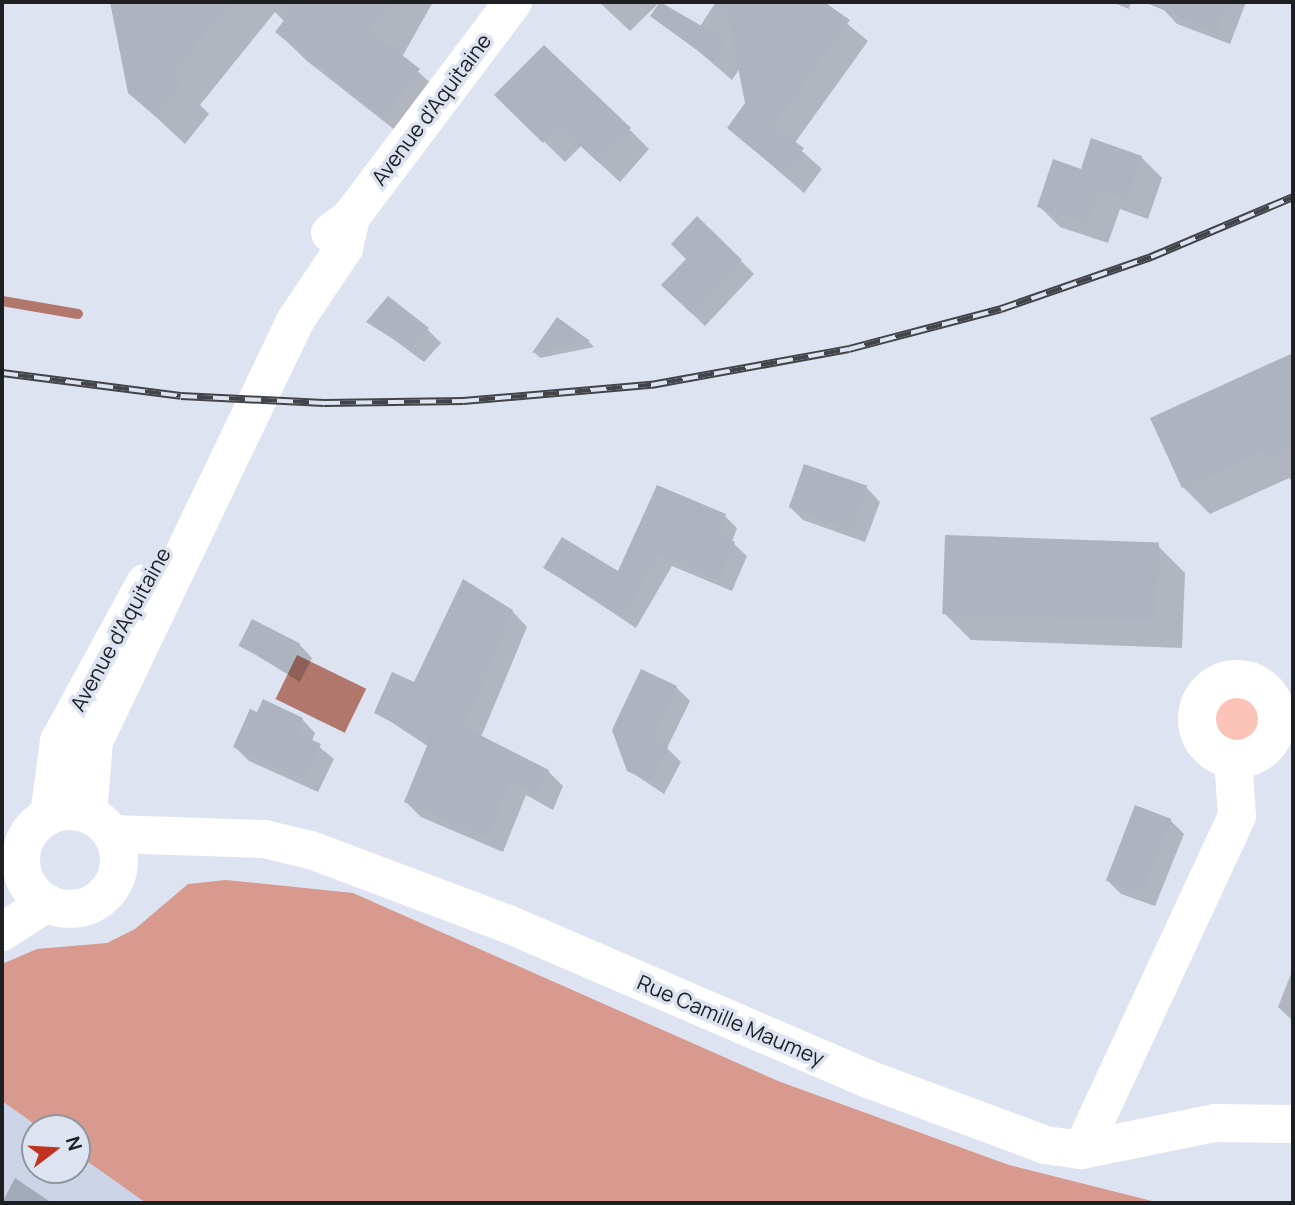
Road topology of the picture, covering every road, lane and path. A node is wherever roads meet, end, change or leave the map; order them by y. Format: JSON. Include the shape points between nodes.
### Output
{"nodes":[{"id":1,"x":513,"y":2,"type":"edge"},
{"id":2,"x":227,"y":458,"type":"junction"},
{"id":3,"x":1233,"y":759,"type":"dead end"},
{"id":4,"x":49,"y":815,"type":"junction"},
{"id":5,"x":106,"y":838,"type":"junction"},
{"id":6,"x":11,"y":879,"type":"edge"},
{"id":7,"x":47,"y":903,"type":"junction"},
{"id":8,"x":2,"y":932,"type":"edge"},
{"id":9,"x":1293,"y":1124,"type":"edge"},
{"id":10,"x":1082,"y":1150,"type":"junction"}],
"edges":[{"from":1,"to":2,"type":"street","name":"Avenue d'Aquitaine","via":[[351,217],[328,235],[305,273],[295,321]]},
{"from":2,"to":4,"type":"street","name":"Avenue d'Aquitaine","via":[[176,528],[59,741]]},
{"from":2,"to":5,"type":"street","name":"Avenue d'Aquitaine","via":[[94,741]]},
{"from":3,"to":10,"type":"street","via":[[1237,816]]},
{"from":4,"to":5,"type":"street"},
{"from":4,"to":6,"type":"street","via":[[25,839]]},
{"from":5,"to":7,"type":"street","via":[[114,880],[93,903],[61,908]]},
{"from":5,"to":10,"type":"street","name":"Rue Camille Maumey","via":[[264,839],[311,850],[508,924],[880,1084],[1036,1142]]},
{"from":6,"to":7,"type":"street"},
{"from":7,"to":8,"type":"street"},
{"from":9,"to":10,"type":"street","name":"Rue Camille Maumey","via":[[1215,1123]]}]}
